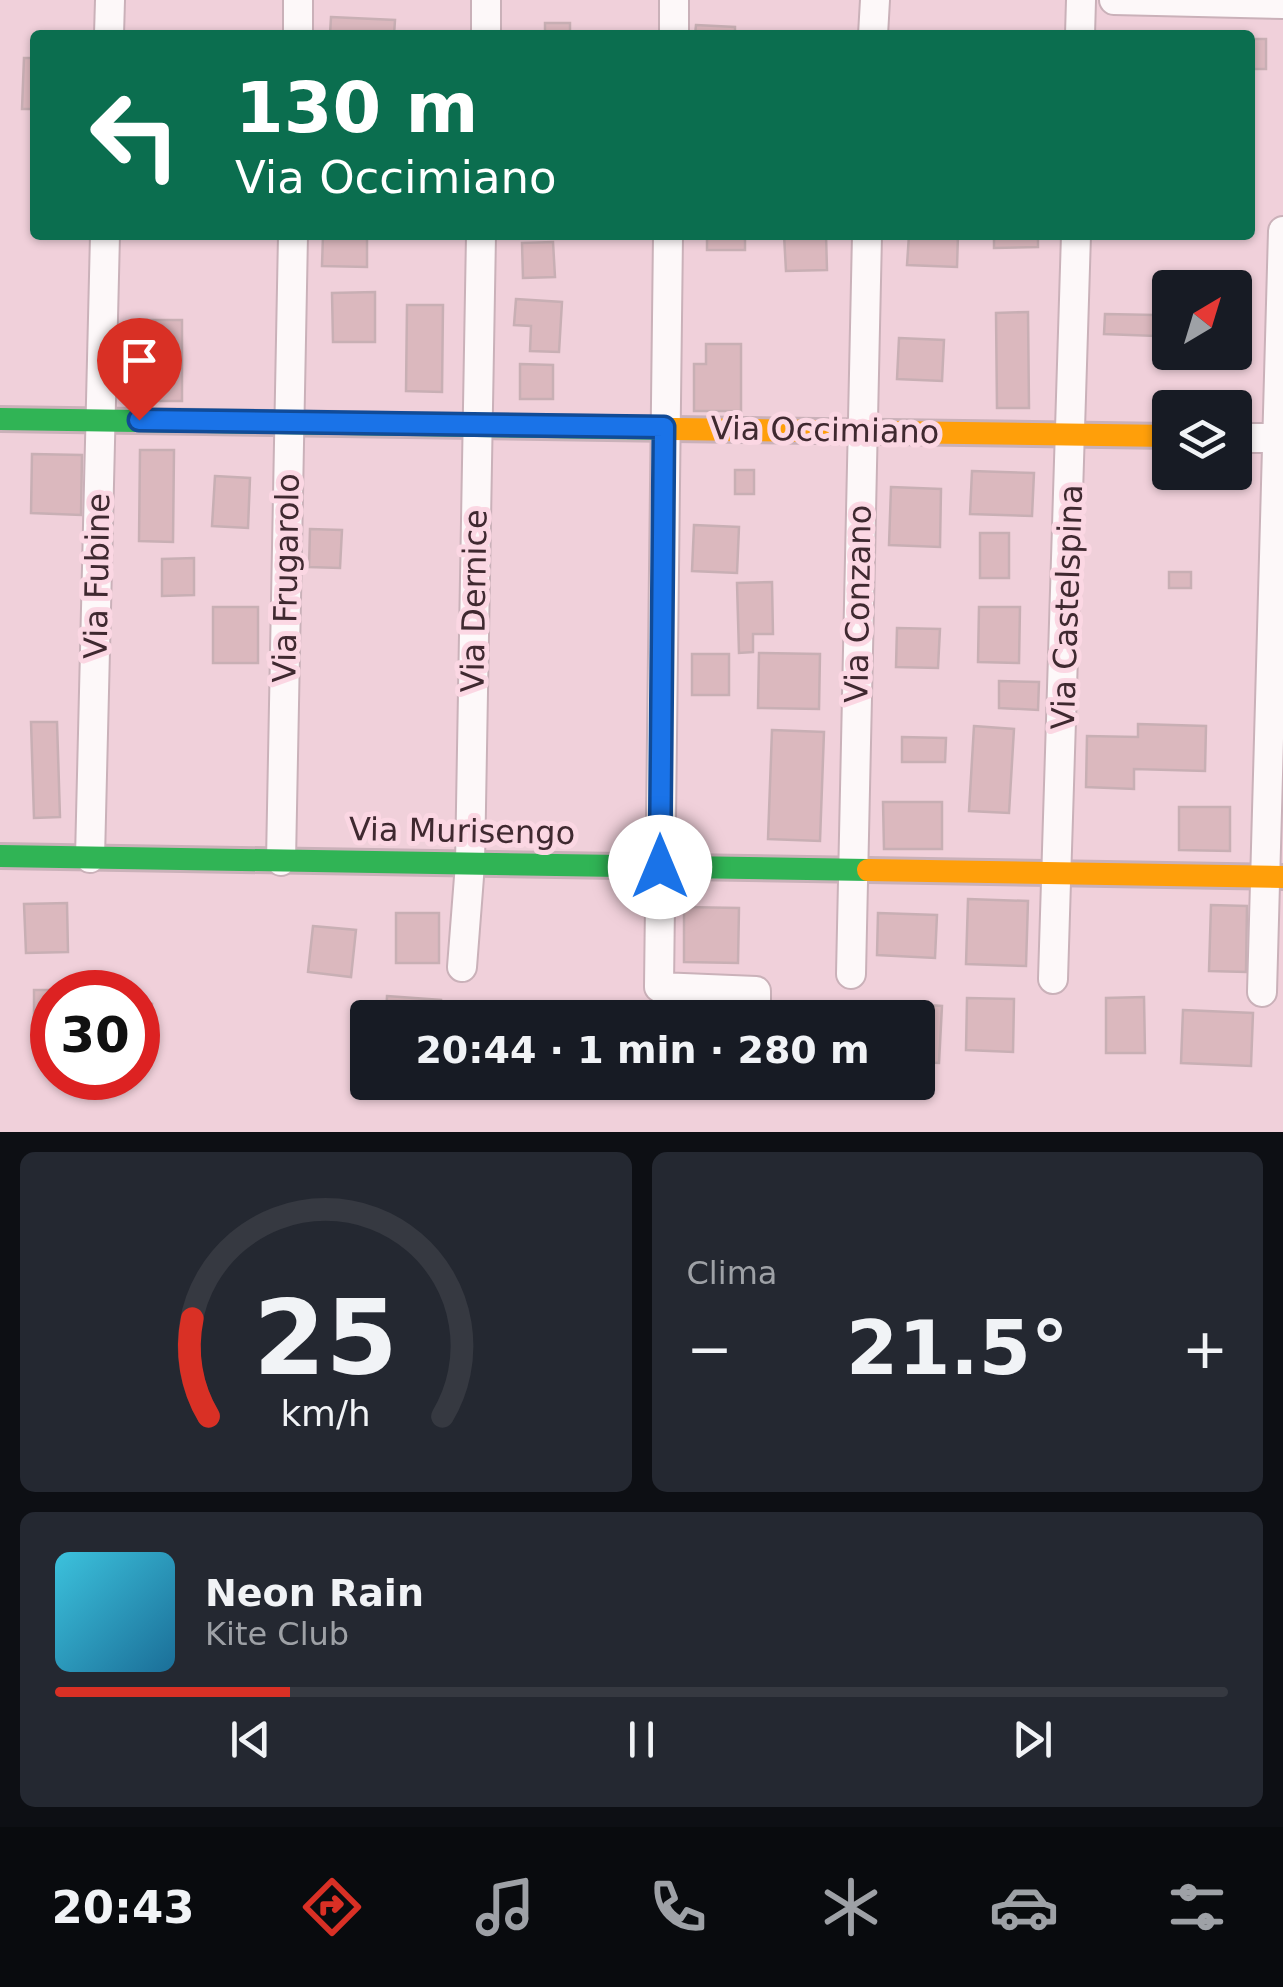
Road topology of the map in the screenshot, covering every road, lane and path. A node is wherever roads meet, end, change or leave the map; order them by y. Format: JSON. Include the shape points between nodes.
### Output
{"nodes":[{"id":1,"x":110,"y":0,"type":"edge"},
{"id":2,"x":298,"y":0,"type":"edge"},
{"id":3,"x":486,"y":0,"type":"edge"},
{"id":4,"x":674,"y":0,"type":"edge"},
{"id":5,"x":875,"y":0,"type":"edge"},
{"id":6,"x":1081,"y":0,"type":"edge"},
{"id":7,"x":1114,"y":0,"type":"edge"},
{"id":8,"x":1283,"y":4,"type":"edge"},
{"id":9,"x":109,"y":30,"type":"edge"},
{"id":10,"x":298,"y":30,"type":"edge"},
{"id":11,"x":486,"y":30,"type":"edge"},
{"id":12,"x":674,"y":30,"type":"edge"},
{"id":13,"x":874,"y":30,"type":"edge"},
{"id":14,"x":1080,"y":30,"type":"edge"},
{"id":15,"x":1283,"y":231,"type":"edge"},
{"id":16,"x":105,"y":240,"type":"edge"},
{"id":17,"x":294,"y":240,"type":"edge"},
{"id":18,"x":480,"y":240,"type":"edge"},
{"id":19,"x":668,"y":240,"type":"edge"},
{"id":20,"x":866,"y":240,"type":"edge"},
{"id":21,"x":1076,"y":240,"type":"edge"},
{"id":22,"x":0,"y":419,"type":"edge"},
{"id":23,"x":101,"y":420,"type":"junction"},
{"id":24,"x":290,"y":422,"type":"junction"},
{"id":25,"x":476,"y":424,"type":"junction"},
{"id":26,"x":664,"y":427,"type":"junction"},
{"id":27,"x":860,"y":431,"type":"junction"},
{"id":28,"x":1072,"y":435,"type":"junction"},
{"id":29,"x":1152,"y":436,"type":"edge"},
{"id":30,"x":1252,"y":438,"type":"edge"},
{"id":31,"x":1281,"y":438,"type":"edge"},
{"id":32,"x":0,"y":856,"type":"edge"},
{"id":33,"x":90,"y":858,"type":"junction"},
{"id":34,"x":281,"y":861,"type":"junction"},
{"id":35,"x":470,"y":864,"type":"junction"},
{"id":36,"x":660,"y":867,"type":"junction"},
{"id":37,"x":854,"y":870,"type":"junction"},
{"id":38,"x":1060,"y":874,"type":"junction"},
{"id":39,"x":1275,"y":877,"type":"edge"},
{"id":40,"x":462,"y":966,"type":"dead end"},
{"id":41,"x":851,"y":974,"type":"dead end"},
{"id":42,"x":1053,"y":979,"type":"dead end"},
{"id":43,"x":1262,"y":992,"type":"dead end"},
{"id":44,"x":756,"y":1000,"type":"edge"}],
"edges":[{"from":1,"to":9,"type":"street"},
{"from":2,"to":10,"type":"street"},
{"from":3,"to":11,"type":"street"},
{"from":4,"to":12,"type":"street"},
{"from":5,"to":13,"type":"street"},
{"from":6,"to":14,"type":"street"},
{"from":7,"to":8,"type":"street"},
{"from":15,"to":31,"type":"street"},
{"from":16,"to":23,"type":"street","name":"Via Fubine"},
{"from":17,"to":24,"type":"street","name":"Via Frugarolo"},
{"from":18,"to":25,"type":"street","name":"Via Dernice"},
{"from":19,"to":26,"type":"street"},
{"from":20,"to":27,"type":"street","name":"Via Conzano"},
{"from":21,"to":28,"type":"street","name":"Via Castelspina"},
{"from":22,"to":23,"type":"street","name":"Via Occimiano"},
{"from":23,"to":24,"type":"street","name":"Via Occimiano"},
{"from":23,"to":33,"type":"street","name":"Via Fubine"},
{"from":24,"to":25,"type":"street","name":"Via Occimiano"},
{"from":24,"to":34,"type":"street","name":"Via Frugarolo"},
{"from":25,"to":26,"type":"street","name":"Via Occimiano"},
{"from":25,"to":35,"type":"street","name":"Via Dernice"},
{"from":26,"to":27,"type":"street","name":"Via Occimiano"},
{"from":26,"to":36,"type":"street"},
{"from":27,"to":28,"type":"street","name":"Via Occimiano"},
{"from":27,"to":37,"type":"street","name":"Via Conzano"},
{"from":28,"to":29,"type":"street","name":"Via Occimiano"},
{"from":28,"to":38,"type":"street","name":"Via Castelspina"},
{"from":30,"to":31,"type":"street"},
{"from":31,"to":39,"type":"street"},
{"from":32,"to":33,"type":"street","name":"Via Murisengo"},
{"from":33,"to":34,"type":"street","name":"Via Murisengo"},
{"from":34,"to":35,"type":"street","name":"Via Murisengo"},
{"from":35,"to":36,"type":"street","name":"Via Murisengo"},
{"from":35,"to":40,"type":"street","name":"Via Dernice"},
{"from":36,"to":37,"type":"street","name":"Via Murisengo"},
{"from":36,"to":44,"type":"street","via":[[659,987],[756,992]]},
{"from":37,"to":38,"type":"street","name":"Via Murisengo"},
{"from":37,"to":41,"type":"street","name":"Via Conzano"},
{"from":38,"to":39,"type":"street","name":"Via Murisengo"},
{"from":38,"to":42,"type":"street","name":"Via Castelspina"},
{"from":39,"to":43,"type":"street"}]}
